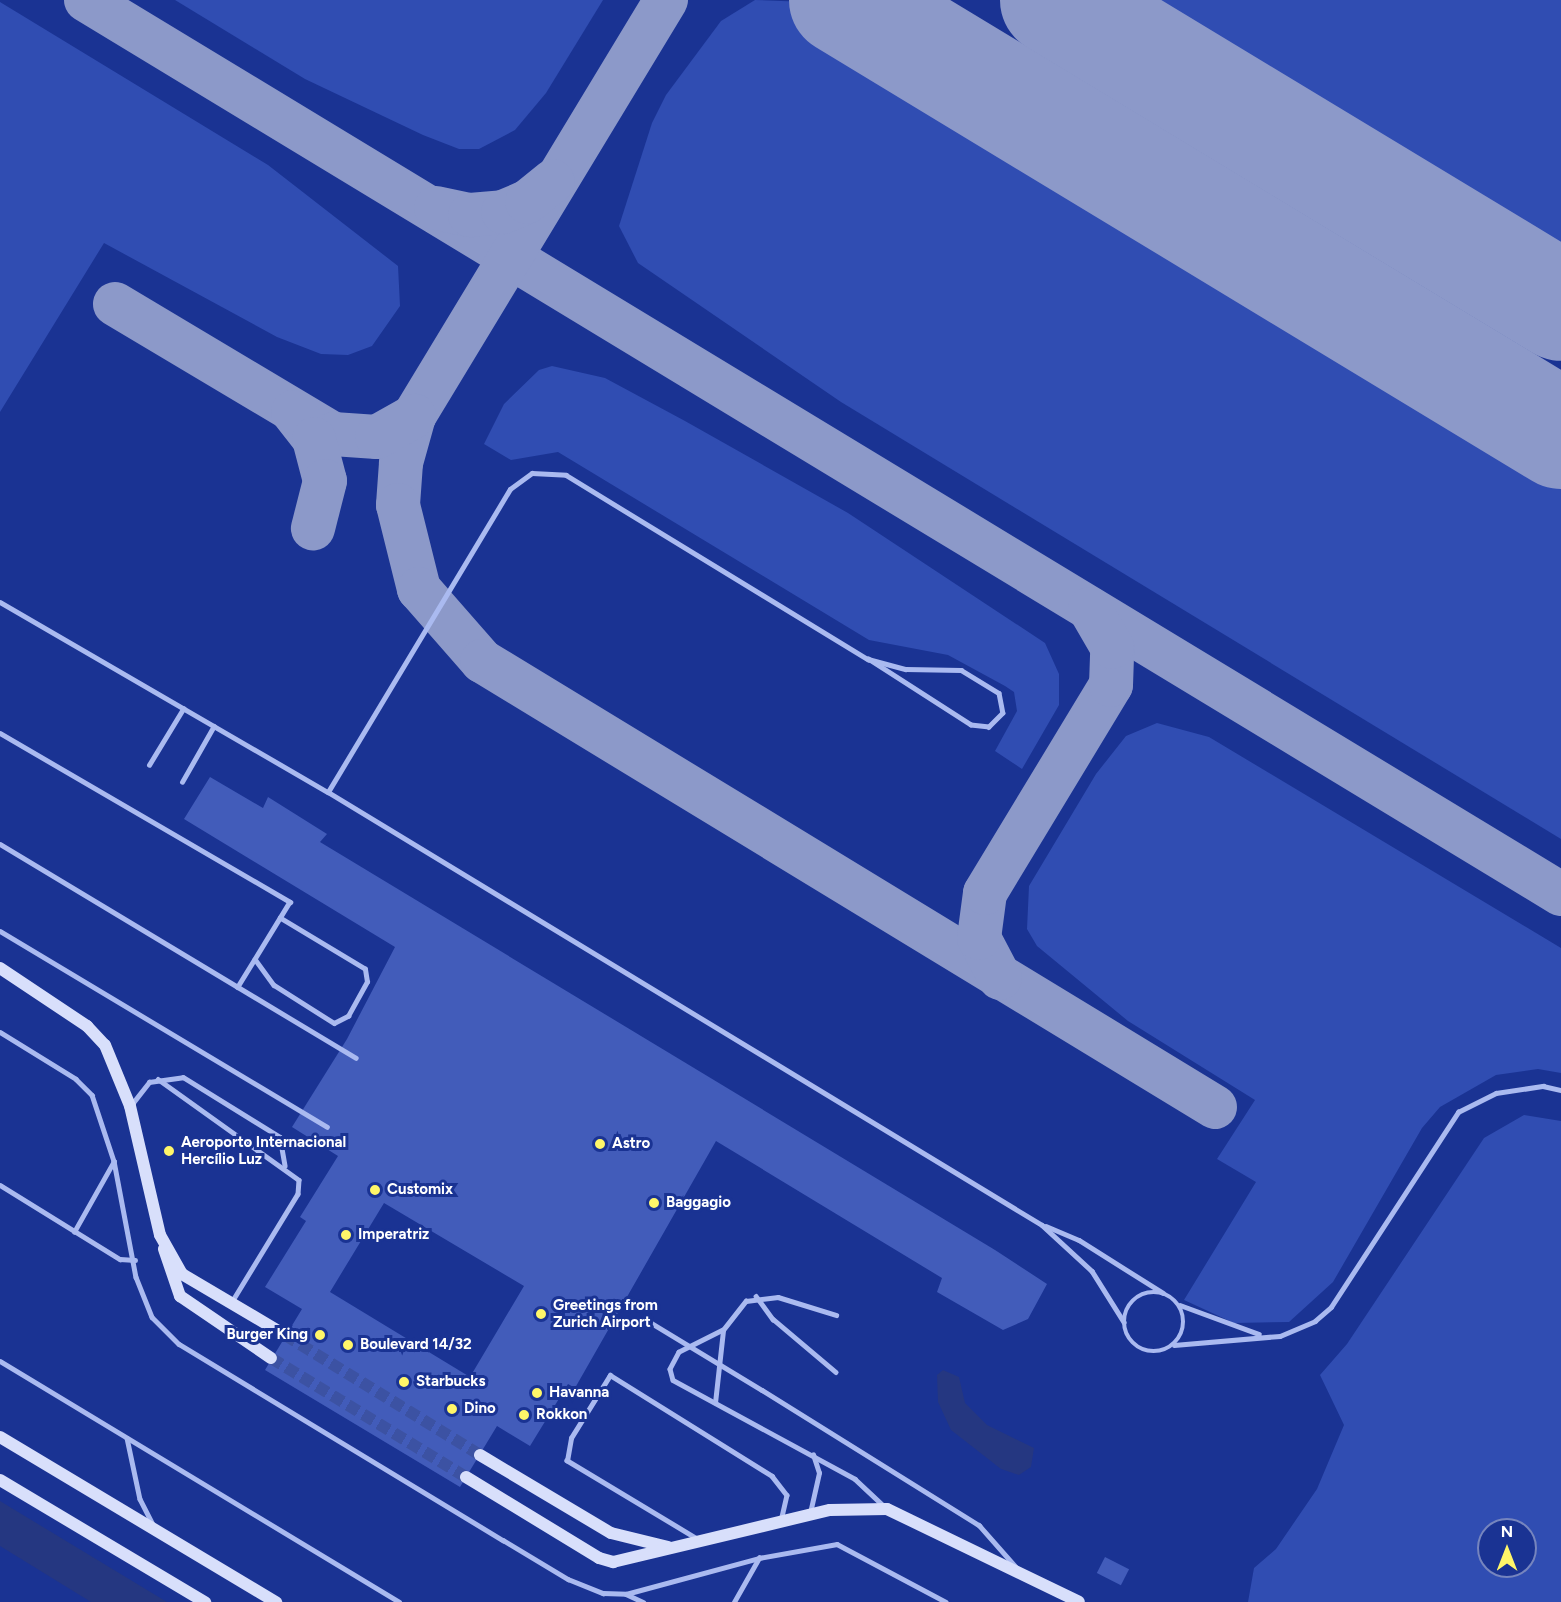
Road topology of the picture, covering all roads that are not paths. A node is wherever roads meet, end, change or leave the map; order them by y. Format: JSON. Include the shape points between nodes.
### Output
{"nodes":[{"id":1,"x":0,"y":602,"type":"edge"},
{"id":2,"x":868,"y":659,"type":"junction"},
{"id":3,"x":183,"y":709,"type":"junction"},
{"id":4,"x":214,"y":726,"type":"junction"},
{"id":5,"x":0,"y":733,"type":"edge"},
{"id":6,"x":149,"y":765,"type":"dead end"},
{"id":7,"x":182,"y":783,"type":"dead end"},
{"id":8,"x":328,"y":792,"type":"junction"},
{"id":9,"x":0,"y":844,"type":"edge"},
{"id":10,"x":280,"y":918,"type":"junction"},
{"id":11,"x":0,"y":931,"type":"edge"},
{"id":12,"x":255,"y":959,"type":"junction"},
{"id":13,"x":0,"y":968,"type":"edge"},
{"id":14,"x":238,"y":987,"type":"junction"},
{"id":15,"x":0,"y":1032,"type":"edge"},
{"id":16,"x":356,"y":1058,"type":"dead end"},
{"id":17,"x":158,"y":1079,"type":"junction"},
{"id":18,"x":1561,"y":1090,"type":"edge"},
{"id":19,"x":130,"y":1106,"type":"junction"},
{"id":20,"x":327,"y":1127,"type":"dead end"},
{"id":21,"x":114,"y":1161,"type":"junction"},
{"id":22,"x":285,"y":1166,"type":"junction"},
{"id":23,"x":0,"y":1185,"type":"edge"},
{"id":24,"x":1042,"y":1225,"type":"junction"},
{"id":25,"x":74,"y":1232,"type":"junction"},
{"id":26,"x":164,"y":1245,"type":"junction"},
{"id":27,"x":135,"y":1260,"type":"junction"},
{"id":28,"x":1165,"y":1294,"type":"junction"},
{"id":29,"x":756,"y":1296,"type":"junction"},
{"id":30,"x":1179,"y":1305,"type":"junction"},
{"id":31,"x":230,"y":1306,"type":"junction"},
{"id":32,"x":836,"y":1315,"type":"dead end"},
{"id":33,"x":648,"y":1321,"type":"dead end"},
{"id":34,"x":1124,"y":1322,"type":"junction"},
{"id":35,"x":723,"y":1330,"type":"junction"},
{"id":36,"x":285,"y":1335,"type":"tunnel mouth"},
{"id":37,"x":1262,"y":1335,"type":"junction"},
{"id":38,"x":1174,"y":1345,"type":"junction"},
{"id":39,"x":271,"y":1358,"type":"tunnel mouth"},
{"id":40,"x":0,"y":1361,"type":"edge"},
{"id":41,"x":836,"y":1372,"type":"dead end"},
{"id":42,"x":715,"y":1403,"type":"junction"},
{"id":43,"x":0,"y":1437,"type":"edge"},
{"id":44,"x":127,"y":1438,"type":"junction"},
{"id":45,"x":480,"y":1455,"type":"tunnel mouth"},
{"id":46,"x":813,"y":1455,"type":"junction"},
{"id":47,"x":466,"y":1477,"type":"tunnel mouth"},
{"id":48,"x":0,"y":1480,"type":"edge"},
{"id":49,"x":887,"y":1509,"type":"junction"},
{"id":50,"x":809,"y":1515,"type":"junction"},
{"id":51,"x":781,"y":1521,"type":"junction"},
{"id":52,"x":155,"y":1530,"type":"junction"},
{"id":53,"x":702,"y":1542,"type":"junction"},
{"id":54,"x":675,"y":1548,"type":"junction"},
{"id":55,"x":759,"y":1558,"type":"junction"},
{"id":56,"x":1028,"y":1580,"type":"junction"},
{"id":57,"x":626,"y":1594,"type":"junction"},
{"id":58,"x":205,"y":1602,"type":"edge"},
{"id":59,"x":276,"y":1602,"type":"edge"},
{"id":60,"x":399,"y":1602,"type":"edge"},
{"id":61,"x":643,"y":1602,"type":"edge"},
{"id":62,"x":734,"y":1602,"type":"edge"},
{"id":63,"x":946,"y":1602,"type":"edge"},
{"id":64,"x":1079,"y":1602,"type":"edge"}],
"edges":[{"from":1,"to":3,"type":"lane"},
{"from":2,"to":2,"type":"lane","via":[[971,725],[989,727],[1003,713],[999,693],[961,670],[906,669]]},
{"from":2,"to":8,"type":"lane","via":[[566,475],[532,473],[510,489]]},
{"from":3,"to":4,"type":"lane"},
{"from":3,"to":6,"type":"lane"},
{"from":4,"to":7,"type":"lane"},
{"from":4,"to":8,"type":"lane"},
{"from":5,"to":10,"type":"lane","via":[[290,902]]},
{"from":8,"to":24,"type":"lane"},
{"from":9,"to":14,"type":"lane"},
{"from":10,"to":12,"type":"lane"},
{"from":10,"to":12,"type":"lane","via":[[365,969],[367,982],[348,1016],[334,1023],[274,985]]},
{"from":11,"to":20,"type":"lane"},
{"from":12,"to":14,"type":"lane"},
{"from":13,"to":19,"type":"main road","via":[[87,1026],[105,1045]]},
{"from":14,"to":16,"type":"lane"},
{"from":15,"to":21,"type":"lane","via":[[86,1087]]},
{"from":17,"to":19,"type":"lane"},
{"from":17,"to":22,"type":"lane"},
{"from":17,"to":22,"type":"lane","via":[[192,1081],[280,1137]]},
{"from":18,"to":37,"type":"lane","via":[[1543,1086],[1496,1093],[1458,1112],[1331,1307],[1297,1332]]},
{"from":19,"to":26,"type":"main road"},
{"from":21,"to":25,"type":"lane"},
{"from":21,"to":27,"type":"lane"},
{"from":22,"to":31,"type":"lane","via":[[300,1180],[298,1194]]},
{"from":23,"to":25,"type":"lane"},
{"from":24,"to":28,"type":"lane","via":[[1079,1240]]},
{"from":24,"to":34,"type":"lane","via":[[1092,1271]]},
{"from":25,"to":27,"type":"lane","via":[[120,1259]]},
{"from":26,"to":31,"type":"main road","via":[[182,1274]]},
{"from":26,"to":39,"type":"main road","via":[[180,1296]]},
{"from":27,"to":57,"type":"lane","via":[[136,1277],[152,1317],[179,1344],[568,1579],[603,1593]]},
{"from":28,"to":30,"type":"lane"},
{"from":28,"to":34,"type":"lane","via":[[1149,1293],[1134,1300]]},
{"from":29,"to":32,"type":"lane","via":[[778,1297]]},
{"from":29,"to":35,"type":"lane","via":[[736,1308]]},
{"from":29,"to":41,"type":"lane","via":[[773,1319]]},
{"from":30,"to":37,"type":"lane"},
{"from":30,"to":38,"type":"lane","via":[[1185,1321]]},
{"from":31,"to":36,"type":"main road"},
{"from":33,"to":56,"type":"lane","bridge":true,"via":[[979,1525]]},
{"from":34,"to":38,"type":"lane","via":[[1129,1338],[1142,1350],[1159,1352]]},
{"from":35,"to":42,"type":"lane"},
{"from":35,"to":42,"type":"lane","via":[[679,1352],[670,1369],[673,1380]]},
{"from":37,"to":38,"type":"lane"},
{"from":40,"to":44,"type":"lane"},
{"from":42,"to":46,"type":"lane"},
{"from":43,"to":52,"type":"main road"},
{"from":44,"to":52,"type":"lane","via":[[140,1499]]},
{"from":44,"to":60,"type":"lane"},
{"from":45,"to":54,"type":"main road","via":[[611,1533]]},
{"from":46,"to":49,"type":"lane","via":[[855,1479]]},
{"from":46,"to":50,"type":"lane","via":[[819,1489]]},
{"from":47,"to":54,"type":"main road","via":[[598,1558],[626,1562]]},
{"from":48,"to":58,"type":"main road"},
{"from":49,"to":50,"type":"main road","via":[[848,1507]]},
{"from":49,"to":56,"type":"main road"},
{"from":50,"to":51,"type":"main road"},
{"from":51,"to":53,"type":"main road"},
{"from":51,"to":53,"type":"lane","via":[[787,1495],[772,1476],[610,1375],[571,1438],[567,1461]]},
{"from":52,"to":59,"type":"main road"},
{"from":53,"to":54,"type":"main road"},
{"from":55,"to":57,"type":"lane"},
{"from":55,"to":62,"type":"lane"},
{"from":55,"to":63,"type":"lane","via":[[837,1544]]},
{"from":56,"to":64,"type":"main road"},
{"from":57,"to":61,"type":"lane"}]}
